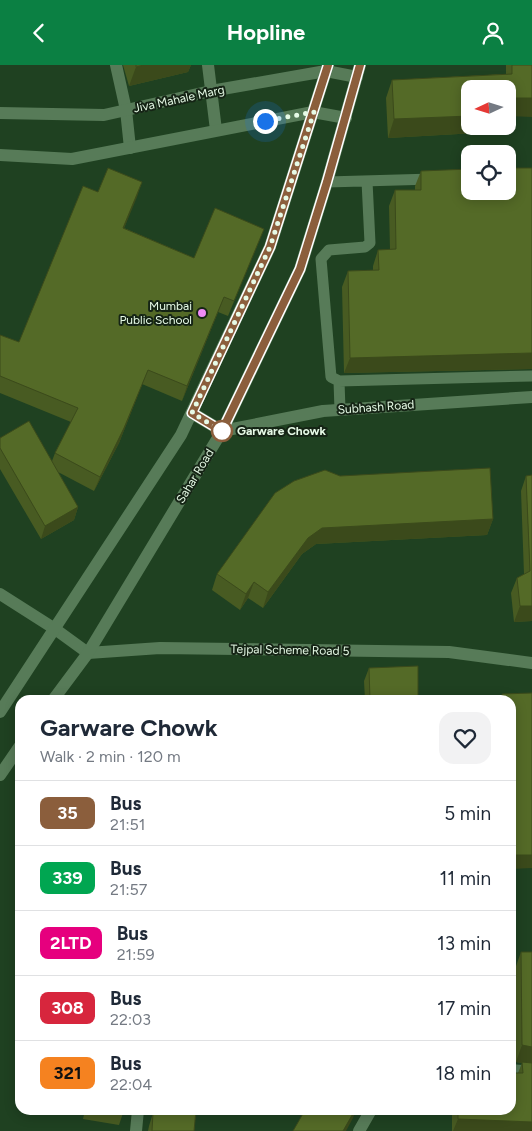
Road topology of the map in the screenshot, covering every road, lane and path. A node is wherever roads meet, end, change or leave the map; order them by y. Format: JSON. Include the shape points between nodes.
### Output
{"nodes":[{"id":1,"x":116,"y":65,"type":"edge"},
{"id":2,"x":208,"y":65,"type":"edge"},
{"id":3,"x":327,"y":68,"type":"edge"},
{"id":4,"x":358,"y":71,"type":"edge"},
{"id":5,"x":211,"y":91,"type":"junction"},
{"id":6,"x":126,"y":110,"type":"junction"},
{"id":7,"x":314,"y":112,"type":"junction"},
{"id":8,"x":0,"y":113,"type":"edge"},
{"id":9,"x":346,"y":118,"type":"junction"},
{"id":10,"x":216,"y":130,"type":"junction"},
{"id":11,"x":130,"y":148,"type":"junction"},
{"id":12,"x":0,"y":155,"type":"edge"},
{"id":13,"x":442,"y":178,"type":"edge"},
{"id":14,"x":367,"y":181,"type":"junction"},
{"id":15,"x":327,"y":182,"type":"junction"},
{"id":16,"x":532,"y":376,"type":"edge"},
{"id":17,"x":339,"y":381,"type":"junction"},
{"id":18,"x":532,"y":397,"type":"edge"},
{"id":19,"x":340,"y":410,"type":"junction"},
{"id":20,"x":192,"y":413,"type":"junction"},
{"id":21,"x":222,"y":431,"type":"junction"},
{"id":22,"x":0,"y":593,"type":"edge"},
{"id":23,"x":55,"y":629,"type":"junction"},
{"id":24,"x":88,"y":653,"type":"junction"},
{"id":25,"x":532,"y":663,"type":"edge"},
{"id":26,"x":57,"y":695,"type":"edge"},
{"id":27,"x":0,"y":712,"type":"edge"},
{"id":28,"x":15,"y":753,"type":"edge"},
{"id":29,"x":0,"y":775,"type":"edge"},
{"id":30,"x":516,"y":1070,"type":"edge"},
{"id":31,"x":532,"y":1072,"type":"edge"},
{"id":32,"x":138,"y":1115,"type":"edge"},
{"id":33,"x":368,"y":1115,"type":"edge"},
{"id":34,"x":136,"y":1131,"type":"edge"},
{"id":35,"x":360,"y":1131,"type":"edge"}],
"edges":[{"from":1,"to":6,"type":"street"},
{"from":2,"to":5,"type":"street"},
{"from":3,"to":4,"type":"street","name":"Jiva Mahale Marg"},
{"from":3,"to":5,"type":"street","name":"Jiva Mahale Marg"},
{"from":3,"to":7,"type":"street"},
{"from":4,"to":9,"type":"street","name":"Sahar Road"},
{"from":5,"to":6,"type":"street","name":"Jiva Mahale Marg"},
{"from":5,"to":10,"type":"street"},
{"from":6,"to":8,"type":"street","name":"Jiva Mahale Marg","via":[[104,115]]},
{"from":6,"to":11,"type":"street"},
{"from":7,"to":9,"type":"street"},
{"from":7,"to":10,"type":"street"},
{"from":7,"to":20,"type":"street","via":[[270,247]]},
{"from":9,"to":15,"type":"street","name":"Sahar Road"},
{"from":10,"to":11,"type":"street"},
{"from":11,"to":12,"type":"street","via":[[72,159]]},
{"from":13,"to":14,"type":"lane"},
{"from":14,"to":15,"type":"lane"},
{"from":14,"to":17,"type":"lane","via":[[370,243],[365,247],[329,250],[322,259],[331,377]]},
{"from":15,"to":21,"type":"street","name":"Sahar Road","via":[[300,269]]},
{"from":16,"to":17,"type":"lane"},
{"from":17,"to":19,"type":"lane"},
{"from":18,"to":19,"type":"street","name":"Subhash Road"},
{"from":19,"to":21,"type":"street","name":"Subhash Road"},
{"from":20,"to":21,"type":"street"},
{"from":20,"to":23,"type":"street"},
{"from":21,"to":24,"type":"street","name":"Sahar Road"},
{"from":22,"to":23,"type":"street"},
{"from":23,"to":24,"type":"street"},
{"from":23,"to":27,"type":"street"},
{"from":24,"to":25,"type":"street","name":"Tejpal Scheme Road 5","via":[[160,648],[449,652]]},
{"from":24,"to":26,"type":"street","name":"Sahar Road"},
{"from":28,"to":29,"type":"street"},
{"from":30,"to":31,"type":"street"},
{"from":32,"to":34,"type":"street"},
{"from":33,"to":35,"type":"street"}]}
